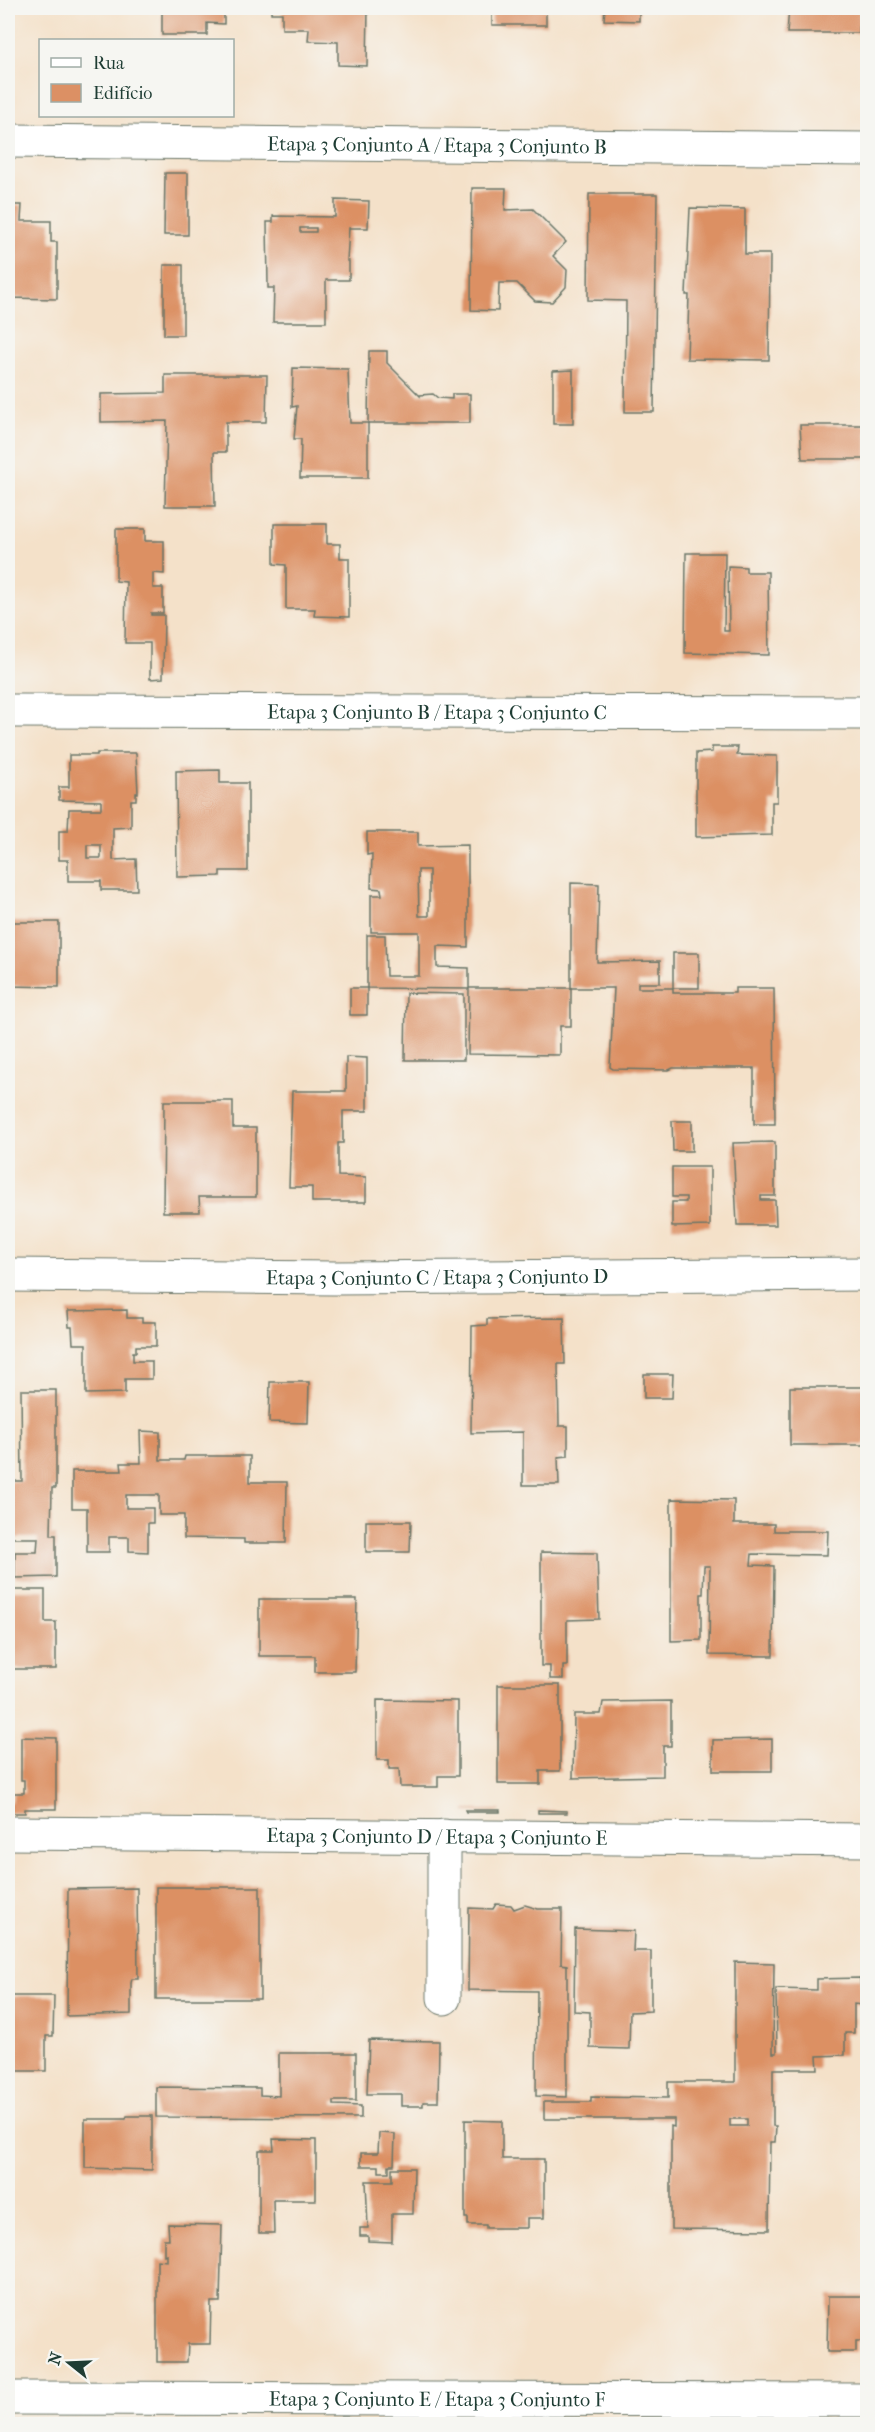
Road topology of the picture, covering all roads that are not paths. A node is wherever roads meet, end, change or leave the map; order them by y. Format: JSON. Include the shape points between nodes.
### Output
{"nodes":[{"id":1,"x":8,"y":141,"type":"edge"},
{"id":2,"x":867,"y":150,"type":"edge"},
{"id":3,"x":8,"y":711,"type":"edge"},
{"id":4,"x":867,"y":713,"type":"edge"},
{"id":5,"x":867,"y":1274,"type":"edge"},
{"id":6,"x":8,"y":1275,"type":"edge"},
{"id":7,"x":8,"y":1833,"type":"edge"},
{"id":8,"x":444,"y":1836,"type":"junction"},
{"id":9,"x":867,"y":1840,"type":"edge"},
{"id":10,"x":444,"y":1998,"type":"dead end"},
{"id":11,"x":8,"y":2398,"type":"edge"},
{"id":12,"x":867,"y":2400,"type":"edge"},
{"id":13,"x":275,"y":2412,"type":"edge"}],
"edges":[{"from":1,"to":2,"type":"street","name":"Etapa 3 Conjunto A / Etapa 3 Conjunto B"},
{"from":3,"to":4,"type":"street","name":"Etapa 3 Conjunto B / Etapa 3 Conjunto C"},
{"from":5,"to":6,"type":"street","name":"Etapa 3 Conjunto C / Etapa 3 Conjunto D","via":[[334,1278]]},
{"from":7,"to":8,"type":"street","name":"Etapa 3 Conjunto D / Etapa 3 Conjunto E"},
{"from":8,"to":9,"type":"street","name":"Etapa 3 Conjunto D / Etapa 3 Conjunto E"},
{"from":8,"to":10,"type":"street"},
{"from":11,"to":13,"type":"street","name":"Etapa 3 Conjunto E / Etapa 3 Conjunto F"},
{"from":12,"to":13,"type":"street","name":"Etapa 3 Conjunto E / Etapa 3 Conjunto F"}]}
